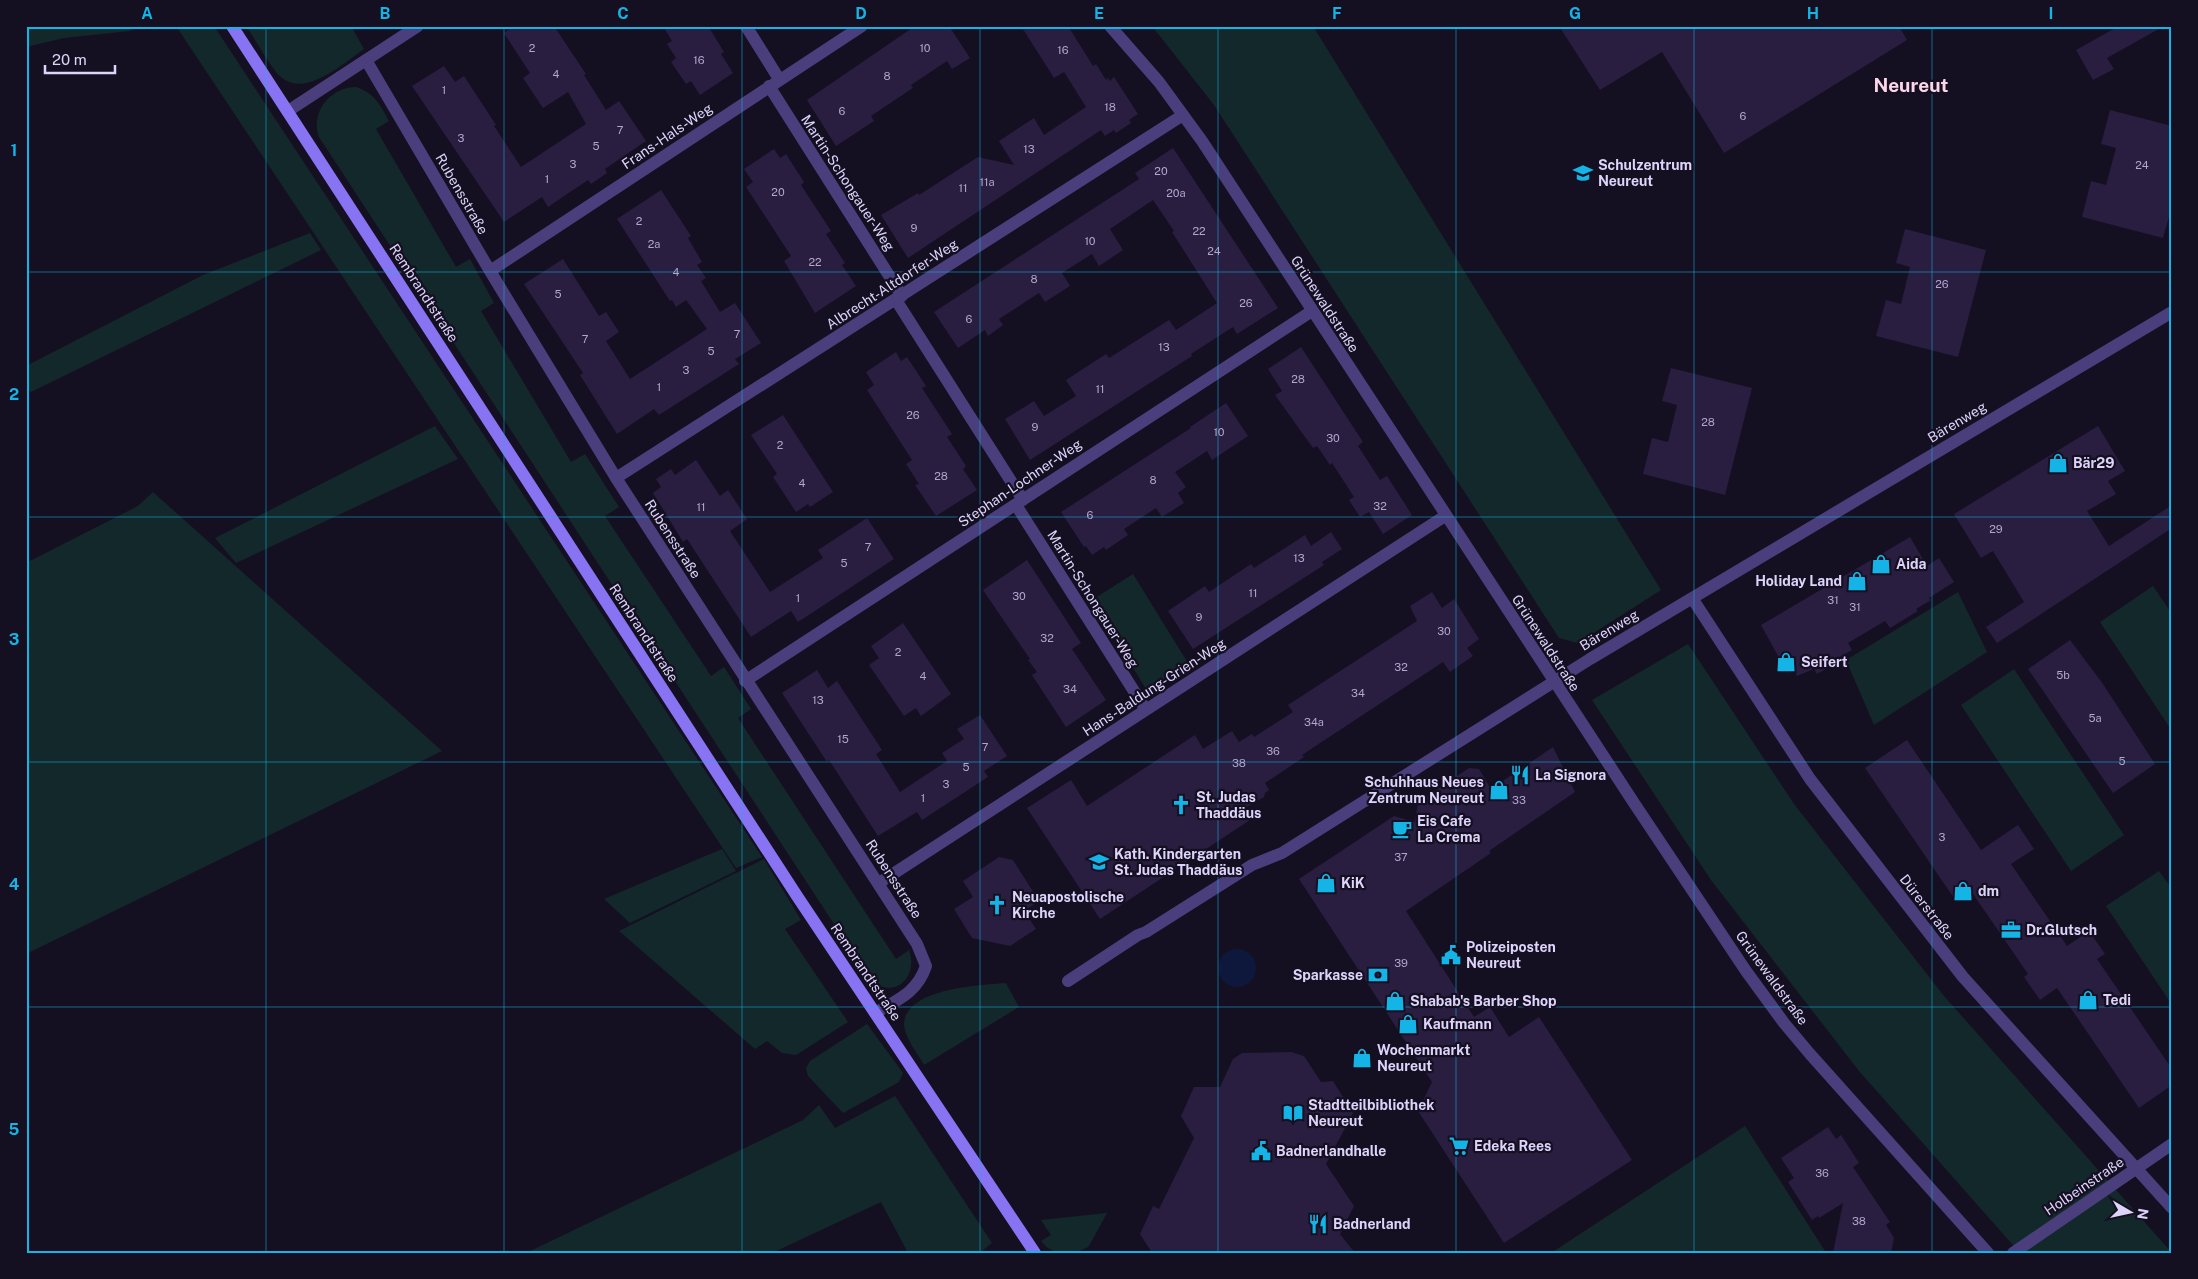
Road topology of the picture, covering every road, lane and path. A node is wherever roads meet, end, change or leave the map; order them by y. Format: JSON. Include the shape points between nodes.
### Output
{"nodes":[{"id":1,"x":232,"y":26,"type":"edge"},
{"id":2,"x":418,"y":26,"type":"edge"},
{"id":3,"x":746,"y":26,"type":"edge"},
{"id":4,"x":862,"y":26,"type":"edge"},
{"id":5,"x":1110,"y":26,"type":"edge"},
{"id":6,"x":366,"y":60,"type":"junction"},
{"id":7,"x":774,"y":83,"type":"junction"},
{"id":8,"x":288,"y":111,"type":"junction"},
{"id":9,"x":1184,"y":115,"type":"junction"},
{"id":10,"x":490,"y":271,"type":"junction"},
{"id":11,"x":899,"y":298,"type":"junction"},
{"id":12,"x":1312,"y":311,"type":"junction"},
{"id":13,"x":2172,"y":312,"type":"edge"},
{"id":14,"x":616,"y":478,"type":"junction"},
{"id":15,"x":1019,"y":502,"type":"junction"},
{"id":16,"x":1445,"y":516,"type":"junction"},
{"id":17,"x":1692,"y":598,"type":"junction"},
{"id":18,"x":746,"y":681,"type":"junction"},
{"id":19,"x":1553,"y":682,"type":"junction"},
{"id":20,"x":1146,"y":710,"type":"junction"},
{"id":21,"x":879,"y":883,"type":"junction"},
{"id":22,"x":1068,"y":981,"type":"dead end"},
{"id":23,"x":875,"y":1013,"type":"junction"},
{"id":24,"x":2172,"y":1144,"type":"edge"},
{"id":25,"x":2136,"y":1169,"type":"junction"},
{"id":26,"x":2172,"y":1208,"type":"edge"},
{"id":27,"x":1035,"y":1253,"type":"edge"},
{"id":28,"x":1988,"y":1253,"type":"edge"},
{"id":29,"x":2013,"y":1253,"type":"edge"}],
"edges":[{"from":1,"to":8,"type":"street","name":"Rembrandtstraße"},
{"from":2,"to":6,"type":"street"},
{"from":3,"to":7,"type":"street","name":"Martin-Schongauer-Weg"},
{"from":4,"to":7,"type":"street","name":"Frans-Hals-Weg"},
{"from":5,"to":9,"type":"street","name":"Grünewaldstraße"},
{"from":6,"to":8,"type":"street"},
{"from":6,"to":10,"type":"street","name":"Rubensstraße"},
{"from":7,"to":10,"type":"street","name":"Frans-Hals-Weg"},
{"from":7,"to":11,"type":"street","name":"Martin-Schongauer-Weg"},
{"from":8,"to":23,"type":"street","name":"Rembrandtstraße"},
{"from":9,"to":11,"type":"street","name":"Albrecht-Altdorfer-Weg"},
{"from":9,"to":12,"type":"street","name":"Grünewaldstraße"},
{"from":10,"to":14,"type":"street","name":"Rubensstraße"},
{"from":11,"to":14,"type":"street","name":"Albrecht-Altdorfer-Weg"},
{"from":11,"to":15,"type":"street","name":"Martin-Schongauer-Weg"},
{"from":12,"to":15,"type":"street","name":"Stephan-Lochner-Weg"},
{"from":12,"to":16,"type":"street","name":"Grünewaldstraße"},
{"from":13,"to":17,"type":"street","name":"Bärenweg"},
{"from":14,"to":18,"type":"street","name":"Rubensstraße"},
{"from":15,"to":18,"type":"street","name":"Stephan-Lochner-Weg"},
{"from":15,"to":20,"type":"street","name":"Martin-Schongauer-Weg"},
{"from":16,"to":19,"type":"street","name":"Grünewaldstraße"},
{"from":16,"to":20,"type":"street","name":"Hans-Baldung-Grien-Weg"},
{"from":17,"to":19,"type":"street","name":"Bärenweg"},
{"from":17,"to":25,"type":"street","name":"Dürerstraße","via":[[1810,780],[1957,970]]},
{"from":18,"to":21,"type":"street","name":"Rubensstraße"},
{"from":19,"to":22,"type":"street","name":"Bärenweg","via":[[1282,853],[1252,865]]},
{"from":19,"to":28,"type":"street","name":"Grünewaldstraße","via":[[1784,1023]]},
{"from":20,"to":21,"type":"street","name":"Hans-Baldung-Grien-Weg"},
{"from":21,"to":23,"type":"street","name":"Rubensstraße","via":[[918,944],[926,966],[912,992]]},
{"from":23,"to":27,"type":"street","name":"Rembrandtstraße"},
{"from":24,"to":25,"type":"street","name":"Holbeinstraße"},
{"from":25,"to":26,"type":"street","name":"Dürerstraße"},
{"from":25,"to":29,"type":"street","name":"Holbeinstraße"}]}
